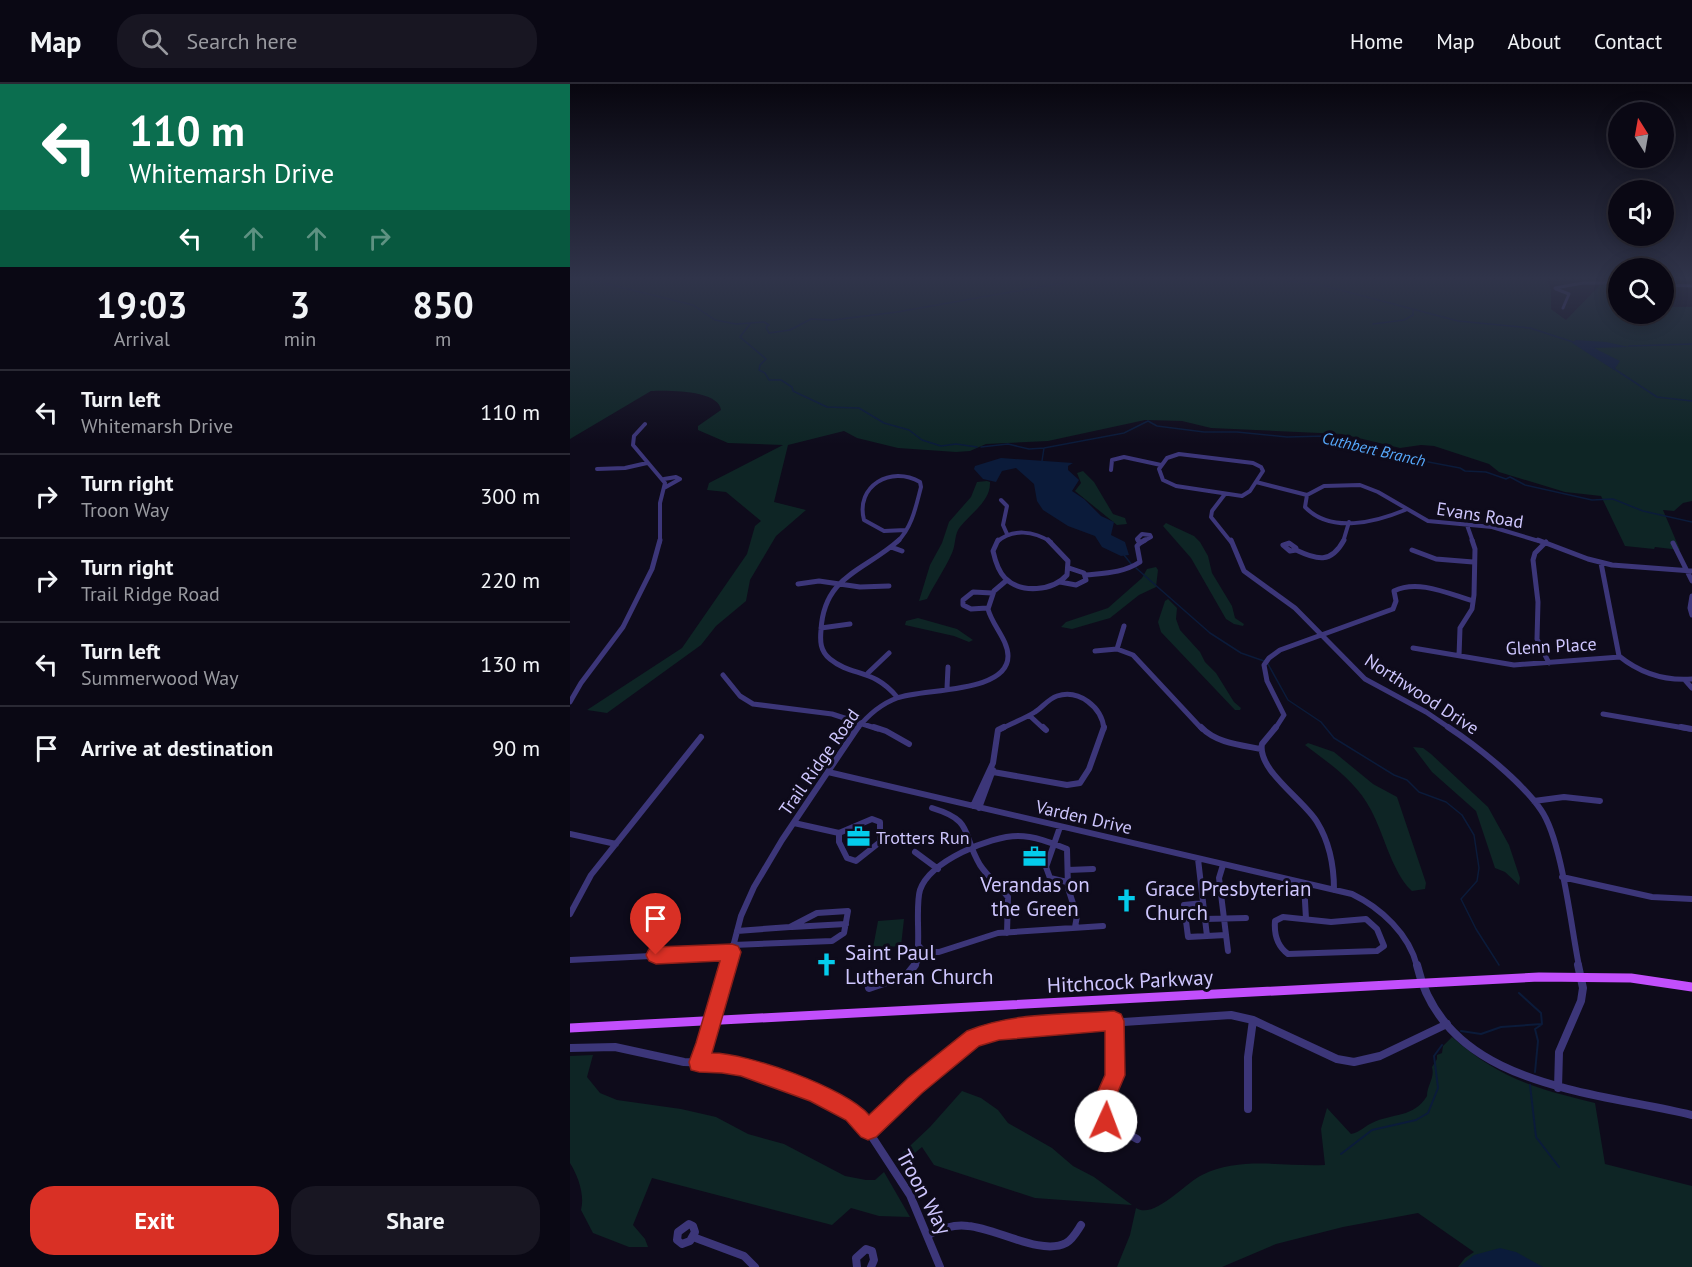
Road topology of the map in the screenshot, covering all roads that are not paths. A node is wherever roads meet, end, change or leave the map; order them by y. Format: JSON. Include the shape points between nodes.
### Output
{"nodes":[{"id":1,"x":645,"y":424,"type":"dead end"},
{"id":2,"x":647,"y":463,"type":"junction"},
{"id":3,"x":1161,"y":465,"type":"junction"},
{"id":4,"x":597,"y":469,"type":"dead end"},
{"id":5,"x":1112,"y":470,"type":"dead end"},
{"id":6,"x":664,"y":479,"type":"junction"},
{"id":7,"x":1256,"y":482,"type":"junction"},
{"id":8,"x":663,"y":489,"type":"junction"},
{"id":9,"x":920,"y":491,"type":"junction"},
{"id":10,"x":927,"y":492,"type":"dead end"},
{"id":11,"x":1225,"y":494,"type":"junction"},
{"id":12,"x":1307,"y":495,"type":"junction"},
{"id":13,"x":1000,"y":500,"type":"dead end"},
{"id":14,"x":1405,"y":510,"type":"junction"},
{"id":15,"x":1349,"y":522,"type":"junction"},
{"id":16,"x":1467,"y":525,"type":"junction"},
{"id":17,"x":906,"y":530,"type":"junction"},
{"id":18,"x":1007,"y":534,"type":"junction"},
{"id":19,"x":1546,"y":542,"type":"junction"},
{"id":20,"x":1140,"y":543,"type":"dead end"},
{"id":21,"x":1673,"y":543,"type":"dead end"},
{"id":22,"x":891,"y":547,"type":"junction"},
{"id":23,"x":902,"y":550,"type":"dead end"},
{"id":24,"x":1296,"y":550,"type":"dead end"},
{"id":25,"x":1412,"y":550,"type":"dead end"},
{"id":26,"x":1473,"y":562,"type":"junction"},
{"id":27,"x":1601,"y":563,"type":"junction"},
{"id":28,"x":1069,"y":568,"type":"junction"},
{"id":29,"x":1690,"y":571,"type":"edge"},
{"id":30,"x":1086,"y":575,"type":"junction"},
{"id":31,"x":1007,"y":580,"type":"junction"},
{"id":32,"x":1692,"y":581,"type":"edge"},
{"id":33,"x":1060,"y":582,"type":"junction"},
{"id":34,"x":798,"y":584,"type":"dead end"},
{"id":35,"x":837,"y":584,"type":"junction"},
{"id":36,"x":889,"y":586,"type":"dead end"},
{"id":37,"x":992,"y":593,"type":"junction"},
{"id":38,"x":1692,"y":596,"type":"edge"},
{"id":39,"x":1473,"y":601,"type":"junction"},
{"id":40,"x":987,"y":608,"type":"junction"},
{"id":41,"x":1692,"y":615,"type":"edge"},
{"id":42,"x":850,"y":624,"type":"dead end"},
{"id":43,"x":1124,"y":626,"type":"dead end"},
{"id":44,"x":821,"y":628,"type":"junction"},
{"id":45,"x":1460,"y":630,"type":"joint"},
{"id":46,"x":1322,"y":635,"type":"junction"},
{"id":47,"x":1413,"y":648,"type":"dead end"},
{"id":48,"x":1117,"y":649,"type":"junction"},
{"id":49,"x":1095,"y":651,"type":"dead end"},
{"id":50,"x":889,"y":653,"type":"dead end"},
{"id":51,"x":1459,"y":656,"type":"junction"},
{"id":52,"x":1620,"y":657,"type":"junction"},
{"id":53,"x":1549,"y":663,"type":"junction"},
{"id":54,"x":948,"y":668,"type":"dead end"},
{"id":55,"x":868,"y":673,"type":"junction"},
{"id":56,"x":723,"y":675,"type":"dead end"},
{"id":57,"x":1692,"y":679,"type":"edge"},
{"id":58,"x":1685,"y":680,"type":"junction"},
{"id":59,"x":946,"y":688,"type":"junction"},
{"id":60,"x":1692,"y":688,"type":"edge"},
{"id":61,"x":897,"y":697,"type":"junction"},
{"id":62,"x":570,"y":702,"type":"edge"},
{"id":63,"x":1603,"y":714,"type":"dead end"},
{"id":64,"x":1030,"y":716,"type":"junction"},
{"id":65,"x":862,"y":722,"type":"junction"},
{"id":66,"x":989,"y":728,"type":"dead end"},
{"id":67,"x":1692,"y":729,"type":"edge"},
{"id":68,"x":1046,"y":730,"type":"dead end"},
{"id":69,"x":997,"y":731,"type":"junction"},
{"id":70,"x":701,"y":737,"type":"dead end"},
{"id":71,"x":909,"y":744,"type":"dead end"},
{"id":72,"x":1261,"y":749,"type":"junction"},
{"id":73,"x":993,"y":763,"type":"junction"},
{"id":74,"x":828,"y":772,"type":"junction"},
{"id":75,"x":993,"y":772,"type":"junction"},
{"id":76,"x":1534,"y":801,"type":"junction"},
{"id":77,"x":1600,"y":801,"type":"dead end"},
{"id":78,"x":976,"y":807,"type":"junction"},
{"id":79,"x":932,"y":808,"type":"dead end"},
{"id":80,"x":794,"y":823,"type":"junction"},
{"id":81,"x":1060,"y":827,"type":"junction"},
{"id":82,"x":839,"y":833,"type":"junction"},
{"id":83,"x":570,"y":834,"type":"edge"},
{"id":84,"x":616,"y":844,"type":"junction"},
{"id":85,"x":1054,"y":844,"type":"junction"},
{"id":86,"x":973,"y":848,"type":"junction"},
{"id":87,"x":915,"y":852,"type":"dead end"},
{"id":88,"x":1198,"y":859,"type":"junction"},
{"id":89,"x":1223,"y":865,"type":"junction"},
{"id":90,"x":938,"y":869,"type":"junction"},
{"id":91,"x":1093,"y":869,"type":"dead end"},
{"id":92,"x":1068,"y":870,"type":"junction"},
{"id":93,"x":1562,"y":877,"type":"junction"},
{"id":94,"x":1067,"y":882,"type":"junction"},
{"id":95,"x":1304,"y":883,"type":"junction"},
{"id":96,"x":1334,"y":890,"type":"junction"},
{"id":97,"x":1692,"y":899,"type":"edge"},
{"id":98,"x":1203,"y":903,"type":"junction"},
{"id":99,"x":570,"y":914,"type":"edge"},
{"id":100,"x":1223,"y":918,"type":"junction"},
{"id":101,"x":1246,"y":918,"type":"dead end"},
{"id":102,"x":1205,"y":919,"type":"junction"},
{"id":103,"x":1306,"y":919,"type":"junction"},
{"id":104,"x":846,"y":924,"type":"junction"},
{"id":105,"x":1103,"y":926,"type":"dead end"},
{"id":106,"x":790,"y":927,"type":"junction"},
{"id":107,"x":1075,"y":927,"type":"junction"},
{"id":108,"x":737,"y":931,"type":"junction"},
{"id":109,"x":1007,"y":933,"type":"junction"},
{"id":110,"x":1226,"y":935,"type":"junction"},
{"id":111,"x":1207,"y":936,"type":"junction"},
{"id":112,"x":733,"y":948,"type":"junction"},
{"id":113,"x":1228,"y":951,"type":"dead end"},
{"id":114,"x":924,"y":952,"type":"junction"},
{"id":115,"x":570,"y":960,"type":"edge"},
{"id":116,"x":1581,"y":976,"type":"junction"},
{"id":117,"x":1422,"y":983,"type":"junction"},
{"id":118,"x":1692,"y":987,"type":"edge"},
{"id":119,"x":869,"y":988,"type":"dead end"},
{"id":120,"x":713,"y":1020,"type":"junction"},
{"id":121,"x":1253,"y":1020,"type":"junction"},
{"id":122,"x":1114,"y":1021,"type":"junction"},
{"id":123,"x":1447,"y":1023,"type":"junction"},
{"id":124,"x":570,"y":1028,"type":"edge"},
{"id":125,"x":570,"y":1048,"type":"edge"},
{"id":126,"x":699,"y":1062,"type":"junction"},
{"id":127,"x":1558,"y":1088,"type":"junction"},
{"id":128,"x":1248,"y":1109,"type":"dead end"},
{"id":129,"x":1692,"y":1115,"type":"edge"},
{"id":130,"x":868,"y":1130,"type":"junction"},
{"id":131,"x":1137,"y":1139,"type":"dead end"},
{"id":132,"x":1081,"y":1226,"type":"dead end"},
{"id":133,"x":928,"y":1235,"type":"junction"},
{"id":134,"x":693,"y":1237,"type":"dead end"},
{"id":135,"x":754,"y":1267,"type":"edge"},
{"id":136,"x":857,"y":1267,"type":"edge"},
{"id":137,"x":871,"y":1267,"type":"edge"},
{"id":138,"x":940,"y":1267,"type":"edge"}],
"edges":[{"from":1,"to":2,"type":"street","via":[[633,443]]},
{"from":2,"to":4,"type":"street"},
{"from":2,"to":6,"type":"street"},
{"from":3,"to":5,"type":"street","via":[[1120,457],[1112,460]]},
{"from":3,"to":7,"type":"street","via":[[1169,456],[1179,454],[1253,463],[1263,470]]},
{"from":3,"to":11,"type":"street","via":[[1161,477],[1168,483]]},
{"from":6,"to":8,"type":"street"},
{"from":6,"to":8,"type":"street","via":[[680,479]]},
{"from":7,"to":11,"type":"street","via":[[1247,495]]},
{"from":7,"to":12,"type":"street"},
{"from":8,"to":62,"type":"street","via":[[660,543],[652,569],[623,627]]},
{"from":9,"to":10,"type":"street"},
{"from":9,"to":17,"type":"street","via":[[913,520]]},
{"from":9,"to":17,"type":"street","via":[[921,483],[914,477],[890,476],[872,485],[862,508],[864,520],[874,528]]},
{"from":11,"to":46,"type":"street","name":"Northwood Drive","via":[[1211,517],[1230,539],[1242,568],[1291,604]]},
{"from":12,"to":14,"type":"street","name":"Evans Road","via":[[1340,484],[1358,485],[1376,491]]},
{"from":12,"to":15,"type":"street","via":[[1305,507],[1311,514]]},
{"from":13,"to":18,"type":"street","via":[[1007,506],[1003,525]]},
{"from":14,"to":15,"type":"street","via":[[1374,522]]},
{"from":14,"to":16,"type":"street","name":"Evans Road","via":[[1432,522]]},
{"from":15,"to":24,"type":"street","via":[[1339,550],[1317,559]]},
{"from":16,"to":19,"type":"street","name":"Evans Road","via":[[1502,529]]},
{"from":16,"to":26,"type":"street","via":[[1475,549]]},
{"from":17,"to":22,"type":"street"},
{"from":18,"to":28,"type":"street","via":[[1027,533],[1045,538],[1065,556]]},
{"from":18,"to":31,"type":"street","via":[[993,548]]},
{"from":19,"to":27,"type":"street","name":"Evans Road"},
{"from":19,"to":53,"type":"street","via":[[1533,560],[1538,639]]},
{"from":20,"to":30,"type":"street","via":[[1137,565],[1118,573]]},
{"from":21,"to":29,"type":"street"},
{"from":22,"to":23,"type":"street"},
{"from":22,"to":35,"type":"street"},
{"from":25,"to":26,"type":"street","via":[[1436,559]]},
{"from":26,"to":39,"type":"street"},
{"from":27,"to":29,"type":"street","name":"Evans Road"},
{"from":27,"to":52,"type":"street"},
{"from":28,"to":30,"type":"street"},
{"from":28,"to":33,"type":"street"},
{"from":29,"to":32,"type":"street"},
{"from":30,"to":33,"type":"street","via":[[1086,580],[1079,584]]},
{"from":31,"to":33,"type":"street","via":[[1034,589]]},
{"from":31,"to":37,"type":"street"},
{"from":34,"to":35,"type":"street"},
{"from":35,"to":36,"type":"street"},
{"from":35,"to":44,"type":"street","via":[[824,610]]},
{"from":37,"to":40,"type":"street"},
{"from":37,"to":40,"type":"street","via":[[973,592],[963,600],[968,608]]},
{"from":38,"to":41,"type":"street"},
{"from":39,"to":45,"type":"street"},
{"from":39,"to":46,"type":"street","via":[[1423,588],[1401,587],[1394,591],[1393,609]]},
{"from":40,"to":59,"type":"street","name":"Trail Ridge Road","via":[[1008,651],[1005,666],[984,681]]},
{"from":42,"to":44,"type":"street"},
{"from":43,"to":48,"type":"street"},
{"from":44,"to":55,"type":"street","via":[[826,655]]},
{"from":45,"to":51,"type":"street"},
{"from":46,"to":72,"type":"street","via":[[1280,650],[1267,661],[1266,682],[1284,716]]},
{"from":46,"to":76,"type":"street","name":"Northwood Drive","via":[[1365,679],[1457,733]]},
{"from":47,"to":51,"type":"street","name":"Glenn Place"},
{"from":48,"to":49,"type":"street"},
{"from":48,"to":72,"type":"street","via":[[1137,658],[1207,734]]},
{"from":50,"to":55,"type":"street"},
{"from":51,"to":53,"type":"street","name":"Glenn Place","via":[[1507,665]]},
{"from":52,"to":53,"type":"street","name":"Glenn Place"},
{"from":52,"to":58,"type":"street","via":[[1637,669]]},
{"from":54,"to":59,"type":"street"},
{"from":55,"to":61,"type":"street","via":[[883,681]]},
{"from":56,"to":65,"type":"street","via":[[740,696],[753,704],[822,712]]},
{"from":57,"to":58,"type":"street"},
{"from":58,"to":60,"type":"street"},
{"from":59,"to":61,"type":"street","name":"Trail Ridge Road"},
{"from":61,"to":65,"type":"street","name":"Trail Ridge Road"},
{"from":63,"to":67,"type":"street"},
{"from":64,"to":68,"type":"street"},
{"from":64,"to":69,"type":"street"},
{"from":64,"to":75,"type":"street","via":[[1059,695],[1080,697],[1098,711],[1104,730],[1084,780],[1067,785]]},
{"from":65,"to":71,"type":"street"},
{"from":65,"to":74,"type":"street","name":"Trail Ridge Road"},
{"from":66,"to":69,"type":"street"},
{"from":69,"to":73,"type":"street"},
{"from":70,"to":84,"type":"street"},
{"from":72,"to":96,"type":"street","via":[[1266,764],[1304,804],[1317,824],[1333,858]]},
{"from":73,"to":75,"type":"street"},
{"from":73,"to":78,"type":"street"},
{"from":74,"to":78,"type":"street","name":"Varden Drive"},
{"from":74,"to":80,"type":"street","name":"Trail Ridge Road"},
{"from":75,"to":78,"type":"street"},
{"from":76,"to":77,"type":"street","via":[[1564,797]]},
{"from":76,"to":93,"type":"street","name":"Northwood Drive","via":[[1549,823]]},
{"from":78,"to":81,"type":"street","name":"Varden Drive"},
{"from":79,"to":86,"type":"street","via":[[960,818]]},
{"from":80,"to":82,"type":"street"},
{"from":80,"to":108,"type":"street","name":"Trail Ridge Road","via":[[755,885]]},
{"from":81,"to":85,"type":"street"},
{"from":81,"to":88,"type":"street","name":"Varden Drive"},
{"from":82,"to":82,"type":"street","via":[[844,854],[856,861],[882,839],[880,822],[873,819]]},
{"from":83,"to":84,"type":"street"},
{"from":84,"to":99,"type":"street","via":[[585,884]]},
{"from":85,"to":86,"type":"street","via":[[1012,836]]},
{"from":85,"to":92,"type":"street","via":[[1067,849]]},
{"from":85,"to":94,"type":"street","via":[[1047,875]]},
{"from":86,"to":90,"type":"street","via":[[955,855]]},
{"from":86,"to":109,"type":"street","via":[[983,868],[1008,897]]},
{"from":87,"to":90,"type":"street"},
{"from":88,"to":89,"type":"street","name":"Varden Drive"},
{"from":88,"to":98,"type":"street"},
{"from":89,"to":95,"type":"street","name":"Varden Drive"},
{"from":89,"to":100,"type":"street","via":[[1219,878]]},
{"from":90,"to":114,"type":"street","via":[[920,890],[918,945]]},
{"from":91,"to":92,"type":"street"},
{"from":92,"to":94,"type":"street"},
{"from":93,"to":97,"type":"street","via":[[1652,897]]},
{"from":93,"to":116,"type":"street","name":"Northwood Drive"},
{"from":94,"to":107,"type":"street","via":[[1077,916]]},
{"from":95,"to":96,"type":"street","name":"Varden Drive"},
{"from":95,"to":103,"type":"street"},
{"from":96,"to":117,"type":"street","name":"Varden Drive","via":[[1362,899],[1393,926],[1412,950]]},
{"from":98,"to":102,"type":"street"},
{"from":98,"to":111,"type":"street","via":[[1184,904],[1188,937]]},
{"from":100,"to":101,"type":"street"},
{"from":100,"to":102,"type":"street"},
{"from":100,"to":110,"type":"street"},
{"from":102,"to":111,"type":"street"},
{"from":103,"to":103,"type":"street","via":[[1365,919],[1377,929],[1384,946],[1377,951],[1285,953],[1278,945],[1275,921],[1283,917]]},
{"from":104,"to":106,"type":"street"},
{"from":104,"to":106,"type":"street","via":[[848,911],[817,913]]},
{"from":104,"to":112,"type":"street","via":[[844,933],[832,941]]},
{"from":105,"to":107,"type":"street"},
{"from":106,"to":108,"type":"street"},
{"from":107,"to":109,"type":"street"},
{"from":108,"to":112,"type":"street","name":"Trail Ridge Road"},
{"from":109,"to":114,"type":"street","via":[[939,952]]},
{"from":110,"to":111,"type":"street"},
{"from":110,"to":113,"type":"street"},
{"from":112,"to":115,"type":"street"},
{"from":112,"to":120,"type":"street","name":"Trail Ridge Road"},
{"from":114,"to":119,"type":"street","via":[[907,975]]},
{"from":116,"to":117,"type":"main road","name":"Hitchcock Parkway"},
{"from":116,"to":118,"type":"main road","name":"Hitchcock Parkway"},
{"from":116,"to":127,"type":"street","name":"Northwood Drive","via":[[1584,992],[1558,1052]]},
{"from":117,"to":120,"type":"main road","name":"Hitchcock Parkway"},
{"from":117,"to":123,"type":"street"},
{"from":120,"to":124,"type":"main road","name":"Hitchcock Parkway"},
{"from":120,"to":126,"type":"street","name":"Trail Ridge Road"},
{"from":121,"to":122,"type":"street","via":[[1231,1015]]},
{"from":121,"to":123,"type":"street","via":[[1350,1062],[1380,1056]]},
{"from":121,"to":128,"type":"street"},
{"from":122,"to":130,"type":"street","via":[[999,1030],[974,1038],[915,1085]]},
{"from":122,"to":131,"type":"street","via":[[1115,1075],[1101,1104],[1101,1113],[1106,1121]]},
{"from":123,"to":127,"type":"street","via":[[1495,1062]]},
{"from":125,"to":126,"type":"street","name":"Troon Way","via":[[615,1047]]},
{"from":126,"to":130,"type":"street","name":"Troon Way","via":[[741,1066],[815,1093],[854,1113]]},
{"from":127,"to":129,"type":"street"},
{"from":130,"to":133,"type":"street","name":"Troon Way","via":[[910,1195]]},
{"from":132,"to":133,"type":"street","via":[[1069,1241],[1053,1246],[969,1225],[947,1226]]},
{"from":133,"to":138,"type":"street","name":"Troon Way"},
{"from":134,"to":135,"type":"street","via":[[744,1256]]},
{"from":136,"to":137,"type":"street","via":[[856,1258],[866,1249],[874,1256]]}]}
